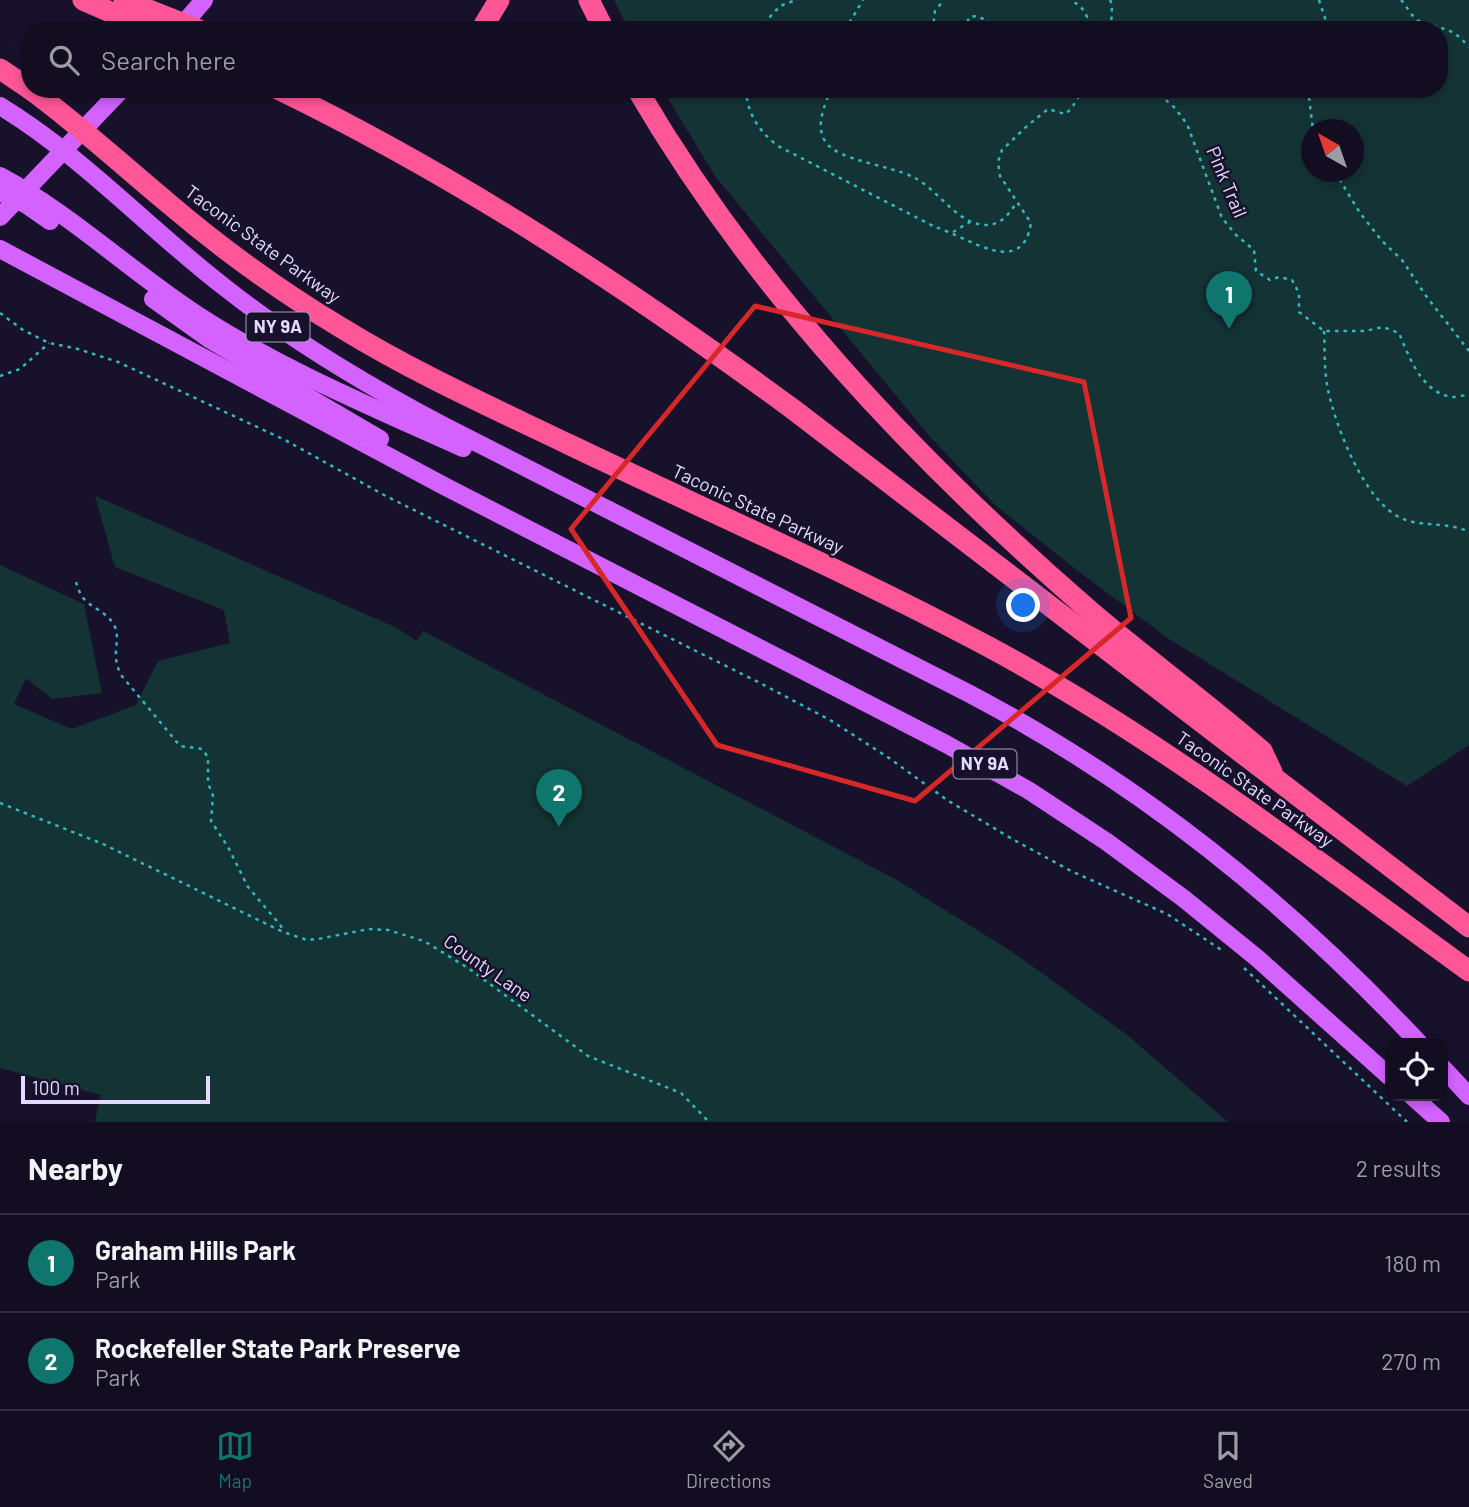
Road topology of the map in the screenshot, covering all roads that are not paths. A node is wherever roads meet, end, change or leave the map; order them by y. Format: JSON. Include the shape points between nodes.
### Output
{"nodes":[{"id":1,"x":83,"y":0,"type":"edge"},
{"id":2,"x":204,"y":0,"type":"edge"},
{"id":3,"x":499,"y":0,"type":"edge"},
{"id":4,"x":589,"y":0,"type":"edge"},
{"id":5,"x":123,"y":5,"type":"edge"},
{"id":6,"x":142,"y":21,"type":"edge"},
{"id":7,"x":172,"y":21,"type":"edge"},
{"id":8,"x":186,"y":21,"type":"edge"},
{"id":9,"x":486,"y":21,"type":"edge"},
{"id":10,"x":600,"y":21,"type":"edge"},
{"id":11,"x":0,"y":69,"type":"edge"},
{"id":12,"x":21,"y":83,"type":"edge"},
{"id":13,"x":41,"y":98,"type":"edge"},
{"id":14,"x":114,"y":98,"type":"edge"},
{"id":15,"x":295,"y":98,"type":"edge"},
{"id":16,"x":642,"y":98,"type":"edge"},
{"id":17,"x":0,"y":106,"type":"edge"},
{"id":18,"x":0,"y":176,"type":"edge"},
{"id":19,"x":14,"y":194,"type":"edge"},
{"id":20,"x":0,"y":217,"type":"edge"},
{"id":21,"x":0,"y":249,"type":"edge"},
{"id":22,"x":590,"y":499,"type":"junction"},
{"id":23,"x":529,"y":530,"type":"junction"},
{"id":24,"x":1276,"y":780,"type":"junction"},
{"id":25,"x":1469,"y":927,"type":"edge"},
{"id":26,"x":1469,"y":971,"type":"edge"},
{"id":27,"x":1414,"y":1038,"type":"edge"},
{"id":28,"x":1385,"y":1073,"type":"edge"},
{"id":29,"x":1448,"y":1073,"type":"edge"},
{"id":30,"x":1469,"y":1096,"type":"edge"},
{"id":31,"x":1418,"y":1101,"type":"edge"},
{"id":32,"x":1441,"y":1122,"type":"edge"}],
"edges":[{"from":1,"to":5,"type":"highway"},
{"from":2,"to":8,"type":"main road"},
{"from":3,"to":9,"type":"highway"},
{"from":4,"to":10,"type":"highway"},
{"from":5,"to":6,"type":"highway"},
{"from":5,"to":7,"type":"highway"},
{"from":11,"to":12,"type":"highway","name":"Taconic State Parkway"},
{"from":13,"to":26,"type":"highway","name":"Taconic State Parkway","via":[[232,254],[336,325],[465,395],[907,605],[1036,673],[1203,778]]},
{"from":14,"to":19,"type":"main road","via":[[43,172]]},
{"from":15,"to":24,"type":"highway","name":"Taconic State Parkway","via":[[487,204],[691,336]]},
{"from":16,"to":24,"type":"highway","via":[[732,235],[848,378],[954,487],[1046,572],[1262,751]]},
{"from":17,"to":22,"type":"main road","number":"NY 9A","via":[[74,160],[223,286],[300,342],[401,403]]},
{"from":18,"to":19,"type":"main road"},
{"from":19,"to":20,"type":"main road"},
{"from":19,"to":22,"type":"main road","via":[[278,362],[466,449]]},
{"from":19,"to":23,"type":"main road","via":[[209,339]]},
{"from":21,"to":23,"type":"main road","number":"NY 9A"},
{"from":22,"to":27,"type":"main road","number":"NY 9A","via":[[1009,715],[1089,761],[1166,815],[1268,897]]},
{"from":23,"to":28,"type":"main road","number":"NY 9A","via":[[1028,790],[1201,912]]},
{"from":24,"to":25,"type":"highway","name":"Taconic State Parkway"},
{"from":29,"to":30,"type":"main road"},
{"from":31,"to":32,"type":"main road"}]}
